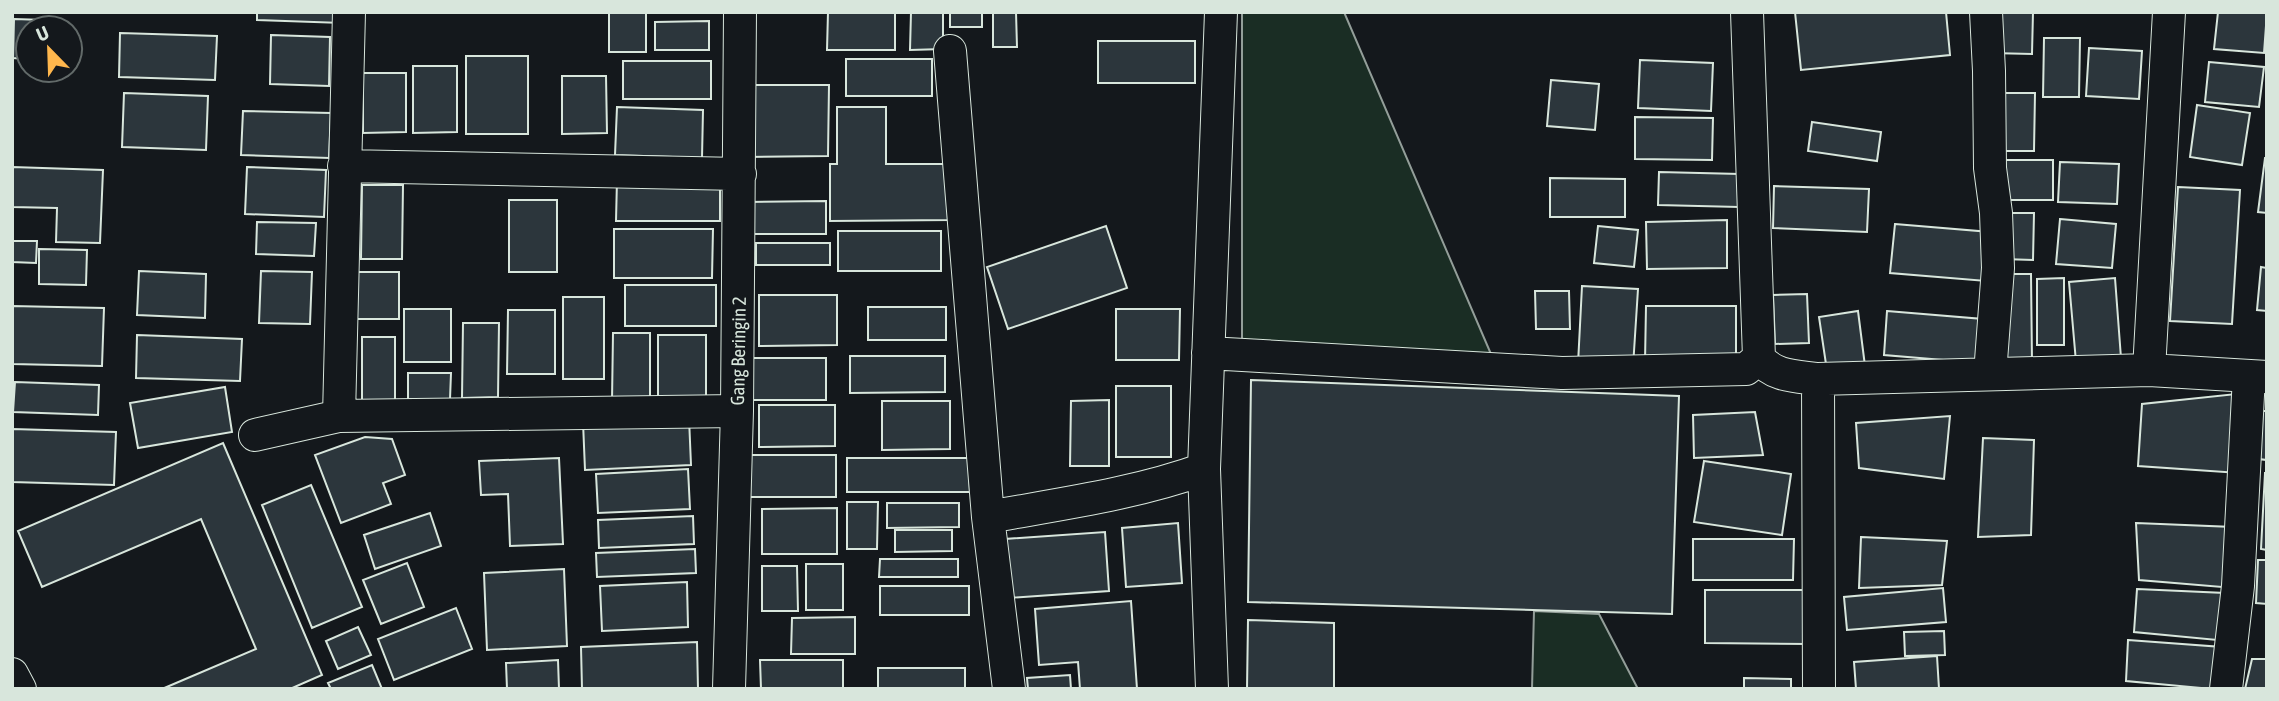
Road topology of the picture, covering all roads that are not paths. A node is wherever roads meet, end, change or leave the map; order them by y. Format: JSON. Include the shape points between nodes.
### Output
{"nodes":[{"id":1,"x":349,"y":12,"type":"edge"},
{"id":2,"x":740,"y":12,"type":"edge"},
{"id":3,"x":1221,"y":12,"type":"edge"},
{"id":4,"x":1747,"y":12,"type":"edge"},
{"id":5,"x":1986,"y":12,"type":"edge"},
{"id":6,"x":2169,"y":12,"type":"edge"},
{"id":7,"x":950,"y":51,"type":"dead end"},
{"id":8,"x":344,"y":166,"type":"junction"},
{"id":9,"x":740,"y":174,"type":"junction"},
{"id":10,"x":1208,"y":353,"type":"junction"},
{"id":11,"x":1759,"y":358,"type":"junction"},
{"id":12,"x":2149,"y":370,"type":"junction"},
{"id":13,"x":1990,"y":374,"type":"junction"},
{"id":14,"x":2258,"y":377,"type":"edge"},
{"id":15,"x":1818,"y":379,"type":"junction"},
{"id":16,"x":737,"y":411,"type":"junction"},
{"id":17,"x":339,"y":416,"type":"junction"},
{"id":18,"x":255,"y":435,"type":"dead end"},
{"id":19,"x":1204,"y":469,"type":"junction"},
{"id":20,"x":989,"y":517,"type":"junction"},
{"id":21,"x":12,"y":674,"type":"edge"},
{"id":22,"x":20,"y":689,"type":"edge"},
{"id":23,"x":729,"y":689,"type":"edge"},
{"id":24,"x":1009,"y":689,"type":"edge"},
{"id":25,"x":1212,"y":689,"type":"edge"},
{"id":26,"x":1819,"y":689,"type":"edge"},
{"id":27,"x":2226,"y":689,"type":"edge"}],
"edges":[{"from":1,"to":8,"type":"street"},
{"from":2,"to":9,"type":"street","name":"Gang Beringin 2"},
{"from":3,"to":10,"type":"street"},
{"from":4,"to":11,"type":"street"},
{"from":5,"to":13,"type":"street","via":[[1998,268]]},
{"from":6,"to":12,"type":"street"},
{"from":7,"to":20,"type":"street"},
{"from":8,"to":9,"type":"street"},
{"from":8,"to":17,"type":"street"},
{"from":9,"to":16,"type":"street","name":"Gang Beringin 2"},
{"from":10,"to":11,"type":"street","via":[[1562,373],[1746,369]]},
{"from":10,"to":19,"type":"street"},
{"from":11,"to":15,"type":"street","via":[[1778,373]]},
{"from":12,"to":13,"type":"street"},
{"from":12,"to":14,"type":"street"},
{"from":13,"to":15,"type":"street"},
{"from":14,"to":27,"type":"street"},
{"from":15,"to":26,"type":"street"},
{"from":16,"to":17,"type":"street"},
{"from":16,"to":23,"type":"street","name":"Gang Beringin 2"},
{"from":17,"to":18,"type":"street"},
{"from":19,"to":20,"type":"street","via":[[1129,491]]},
{"from":19,"to":25,"type":"street"},
{"from":20,"to":24,"type":"street"},
{"from":21,"to":22,"type":"street"}]}
